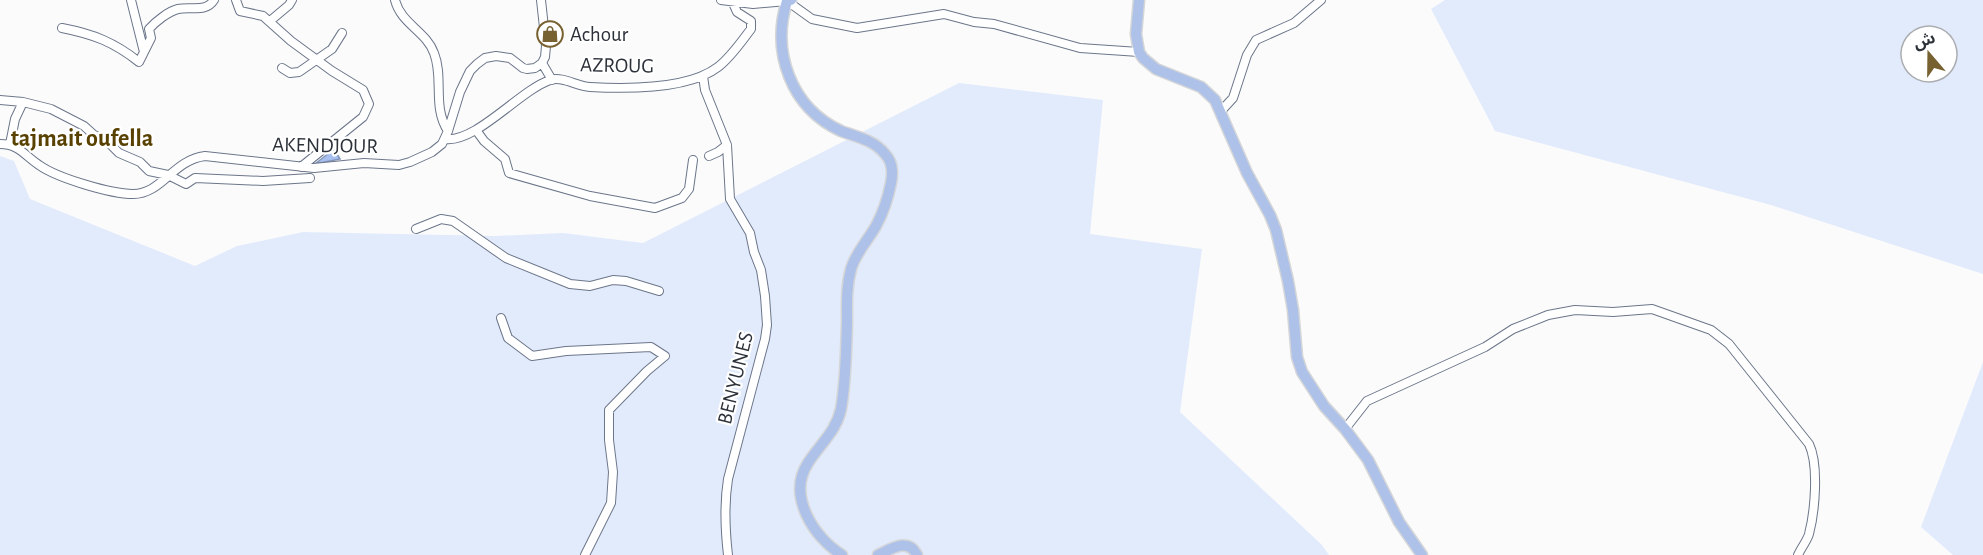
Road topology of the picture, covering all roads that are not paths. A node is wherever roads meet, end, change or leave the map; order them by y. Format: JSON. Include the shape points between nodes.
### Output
{"nodes":[{"id":1,"x":131,"y":0,"type":"edge"},
{"id":2,"x":214,"y":0,"type":"edge"},
{"id":3,"x":236,"y":0,"type":"edge"},
{"id":4,"x":292,"y":0,"type":"edge"},
{"id":5,"x":396,"y":0,"type":"edge"},
{"id":6,"x":541,"y":0,"type":"edge"},
{"id":7,"x":721,"y":0,"type":"edge"},
{"id":8,"x":1139,"y":0,"type":"edge"},
{"id":9,"x":1322,"y":0,"type":"edge"},
{"id":10,"x":789,"y":1,"type":"edge"},
{"id":11,"x":733,"y":3,"type":"junction"},
{"id":12,"x":270,"y":21,"type":"junction"},
{"id":13,"x":62,"y":28,"type":"dead end"},
{"id":14,"x":342,"y":33,"type":"dead end"},
{"id":15,"x":144,"y":52,"type":"junction"},
{"id":16,"x":1139,"y":52,"type":"junction"},
{"id":17,"x":317,"y":59,"type":"junction"},
{"id":18,"x":542,"y":63,"type":"junction"},
{"id":19,"x":282,"y":68,"type":"dead end"},
{"id":20,"x":703,"y":76,"type":"junction"},
{"id":21,"x":552,"y":80,"type":"junction"},
{"id":22,"x":0,"y":100,"type":"edge"},
{"id":23,"x":23,"y":102,"type":"junction"},
{"id":24,"x":1221,"y":111,"type":"junction"},
{"id":25,"x":476,"y":130,"type":"junction"},
{"id":26,"x":446,"y":135,"type":"junction"},
{"id":27,"x":5,"y":144,"type":"edge"},
{"id":28,"x":727,"y":145,"type":"junction"},
{"id":29,"x":709,"y":156,"type":"dead end"},
{"id":30,"x":693,"y":160,"type":"dead end"},
{"id":31,"x":301,"y":166,"type":"junction"},
{"id":32,"x":168,"y":175,"type":"junction"},
{"id":33,"x":310,"y":178,"type":"dead end"},
{"id":34,"x":416,"y":229,"type":"dead end"},
{"id":35,"x":659,"y":291,"type":"dead end"},
{"id":36,"x":501,"y":318,"type":"dead end"},
{"id":37,"x":1345,"y":429,"type":"junction"},
{"id":38,"x":585,"y":555,"type":"edge"},
{"id":39,"x":728,"y":555,"type":"edge"},
{"id":40,"x":842,"y":555,"type":"edge"},
{"id":41,"x":878,"y":555,"type":"edge"},
{"id":42,"x":917,"y":555,"type":"edge"},
{"id":43,"x":1422,"y":555,"type":"edge"},
{"id":44,"x":1798,"y":555,"type":"edge"}],
"edges":[{"from":1,"to":15,"type":"street"},
{"from":2,"to":15,"type":"street","via":[[201,8],[176,9],[158,20],[149,29],[151,38]]},
{"from":3,"to":12,"type":"street","via":[[240,11]]},
{"from":4,"to":12,"type":"street"},
{"from":5,"to":26,"type":"street","via":[[404,18],[435,53],[440,114]]},
{"from":6,"to":18,"type":"street","via":[[546,46]]},
{"from":7,"to":11,"type":"street"},
{"from":8,"to":16,"type":"main road"},
{"from":9,"to":24,"type":"street","via":[[1294,23],[1256,40],[1233,98]]},
{"from":10,"to":11,"type":"street"},
{"from":10,"to":16,"type":"street","via":[[812,19],[857,28],[945,14],[1080,48]]},
{"from":10,"to":40,"type":"main road","via":[[781,45],[797,93],[822,119],[874,144],[890,160],[892,171],[886,204],[852,266],[848,284],[840,412],[829,437],[806,465],[801,480],[802,502],[810,522]]},
{"from":11,"to":20,"type":"street","name":"AZROUG","via":[[736,12],[751,21],[751,29],[721,64]]},
{"from":12,"to":17,"type":"street"},
{"from":13,"to":15,"type":"street","via":[[90,33],[123,48],[139,62]]},
{"from":14,"to":17,"type":"street","via":[[332,49]]},
{"from":16,"to":24,"type":"main road","via":[[1147,64],[1201,87]]},
{"from":17,"to":19,"type":"street","via":[[299,72],[290,73]]},
{"from":17,"to":31,"type":"street","via":[[363,90],[369,104],[363,117]]},
{"from":18,"to":21,"type":"street"},
{"from":18,"to":26,"type":"street","via":[[527,69],[510,58],[496,56],[477,63],[460,92]]},
{"from":20,"to":21,"type":"street","name":"AZROUG","via":[[679,83],[617,87]]},
{"from":20,"to":28,"type":"street","name":"BENYUNES"},
{"from":21,"to":25,"type":"street","name":"AZROUG"},
{"from":22,"to":23,"type":"street"},
{"from":23,"to":27,"type":"street"},
{"from":23,"to":32,"type":"street","via":[[63,114],[149,171]]},
{"from":24,"to":37,"type":"main road","via":[[1276,230],[1302,372],[1309,387]]},
{"from":25,"to":26,"type":"street","name":"AZROUG","via":[[461,139]]},
{"from":25,"to":30,"type":"street","via":[[507,162],[509,173],[590,196],[655,208],[682,198],[689,189]]},
{"from":26,"to":31,"type":"street","name":"AKENDJOUR","via":[[432,152],[405,164]]},
{"from":27,"to":32,"type":"street","name":"AKENDJOUR","via":[[16,146],[58,176],[123,192],[142,193]]},
{"from":28,"to":29,"type":"street"},
{"from":28,"to":39,"type":"street","name":"BENYUNES","via":[[730,199],[753,240],[764,284],[767,326],[724,498]]},
{"from":31,"to":32,"type":"street","name":"AKENDJOUR","via":[[205,156],[188,160]]},
{"from":32,"to":33,"type":"street","via":[[186,184],[195,178]]},
{"from":34,"to":35,"type":"street","via":[[441,219],[453,221],[496,253],[570,284],[590,286],[626,281]]},
{"from":36,"to":38,"type":"street","via":[[508,338],[532,356],[651,347],[665,356],[609,410],[611,503]]},
{"from":37,"to":43,"type":"main road","via":[[1368,460],[1399,522]]},
{"from":37,"to":44,"type":"street","via":[[1367,401],[1548,315],[1575,310],[1656,310],[1711,330],[1729,344],[1809,444],[1815,462],[1813,516]]},
{"from":41,"to":42,"type":"main road","via":[[901,545],[909,545]]}]}
